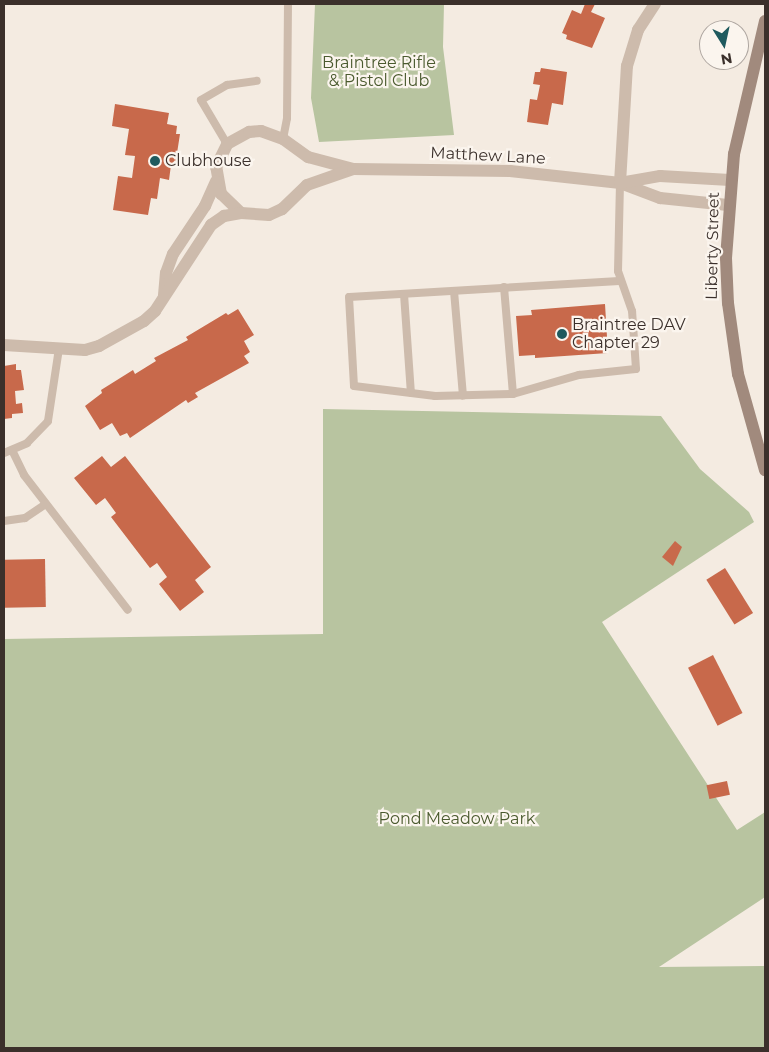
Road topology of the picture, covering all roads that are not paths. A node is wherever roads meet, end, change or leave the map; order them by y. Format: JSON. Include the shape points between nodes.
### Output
{"nodes":[{"id":1,"x":288,"y":4,"type":"edge"},
{"id":2,"x":654,"y":4,"type":"edge"},
{"id":3,"x":765,"y":21,"type":"edge"},
{"id":4,"x":257,"y":81,"type":"dead end"},
{"id":5,"x":283,"y":138,"type":"junction"},
{"id":6,"x":228,"y":144,"type":"junction"},
{"id":7,"x":353,"y":169,"type":"junction"},
{"id":8,"x":216,"y":180,"type":"junction"},
{"id":9,"x":730,"y":180,"type":"junction"},
{"id":10,"x":620,"y":183,"type":"junction"},
{"id":11,"x":728,"y":205,"type":"junction"},
{"id":12,"x":241,"y":213,"type":"junction"},
{"id":13,"x":619,"y":281,"type":"junction"},
{"id":14,"x":504,"y":288,"type":"junction"},
{"id":15,"x":454,"y":291,"type":"junction"},
{"id":16,"x":404,"y":294,"type":"junction"},
{"id":17,"x":164,"y":295,"type":"junction"},
{"id":18,"x":4,"y":345,"type":"edge"},
{"id":19,"x":59,"y":348,"type":"junction"},
{"id":20,"x":410,"y":393,"type":"junction"},
{"id":21,"x":513,"y":394,"type":"junction"},
{"id":22,"x":463,"y":396,"type":"junction"},
{"id":23,"x":12,"y":450,"type":"junction"},
{"id":24,"x":4,"y":453,"type":"edge"},
{"id":25,"x":765,"y":470,"type":"edge"},
{"id":26,"x":46,"y":504,"type":"junction"},
{"id":27,"x":4,"y":521,"type":"edge"},
{"id":28,"x":128,"y":610,"type":"dead end"}],
"edges":[{"from":1,"to":5,"type":"lane","via":[[287,118]]},
{"from":2,"to":10,"type":"street","via":[[638,30],[627,66]]},
{"from":3,"to":9,"type":"main road","name":"Liberty Street","via":[[744,102]]},
{"from":4,"to":6,"type":"lane","via":[[227,85],[200,100]]},
{"from":5,"to":6,"type":"street","via":[[261,131],[248,132]]},
{"from":5,"to":7,"type":"street","via":[[308,157]]},
{"from":6,"to":8,"type":"street","via":[[216,167]]},
{"from":7,"to":10,"type":"street","name":"Matthew Lane","via":[[482,169]]},
{"from":7,"to":12,"type":"street","via":[[307,185],[282,209],[269,215]]},
{"from":8,"to":12,"type":"street","via":[[225,199]]},
{"from":8,"to":17,"type":"street","via":[[205,206],[173,254],[166,273]]},
{"from":9,"to":10,"type":"street","name":"Matthew Lane","via":[[660,176]]},
{"from":9,"to":11,"type":"main road","name":"Liberty Street"},
{"from":10,"to":11,"type":"street","name":"Matthew Lane","via":[[660,198]]},
{"from":10,"to":13,"type":"lane"},
{"from":11,"to":25,"type":"main road","name":"Liberty Street","via":[[726,280],[732,335],[742,396]]},
{"from":12,"to":17,"type":"street","via":[[224,216],[211,225]]},
{"from":13,"to":14,"type":"lane"},
{"from":13,"to":21,"type":"lane","via":[[632,311],[636,369],[579,375]]},
{"from":14,"to":15,"type":"lane"},
{"from":14,"to":21,"type":"lane"},
{"from":15,"to":16,"type":"lane"},
{"from":15,"to":22,"type":"lane"},
{"from":16,"to":20,"type":"lane"},
{"from":16,"to":20,"type":"lane","via":[[349,297],[354,386]]},
{"from":17,"to":19,"type":"street","via":[[150,316],[99,346],[77,351]]},
{"from":18,"to":19,"type":"street"},
{"from":19,"to":23,"type":"lane","via":[[48,421],[34,438]]},
{"from":20,"to":22,"type":"lane"},
{"from":21,"to":22,"type":"lane"},
{"from":23,"to":24,"type":"lane"},
{"from":23,"to":26,"type":"lane","via":[[20,468]]},
{"from":26,"to":27,"type":"lane","via":[[25,518]]},
{"from":26,"to":28,"type":"lane"}]}
